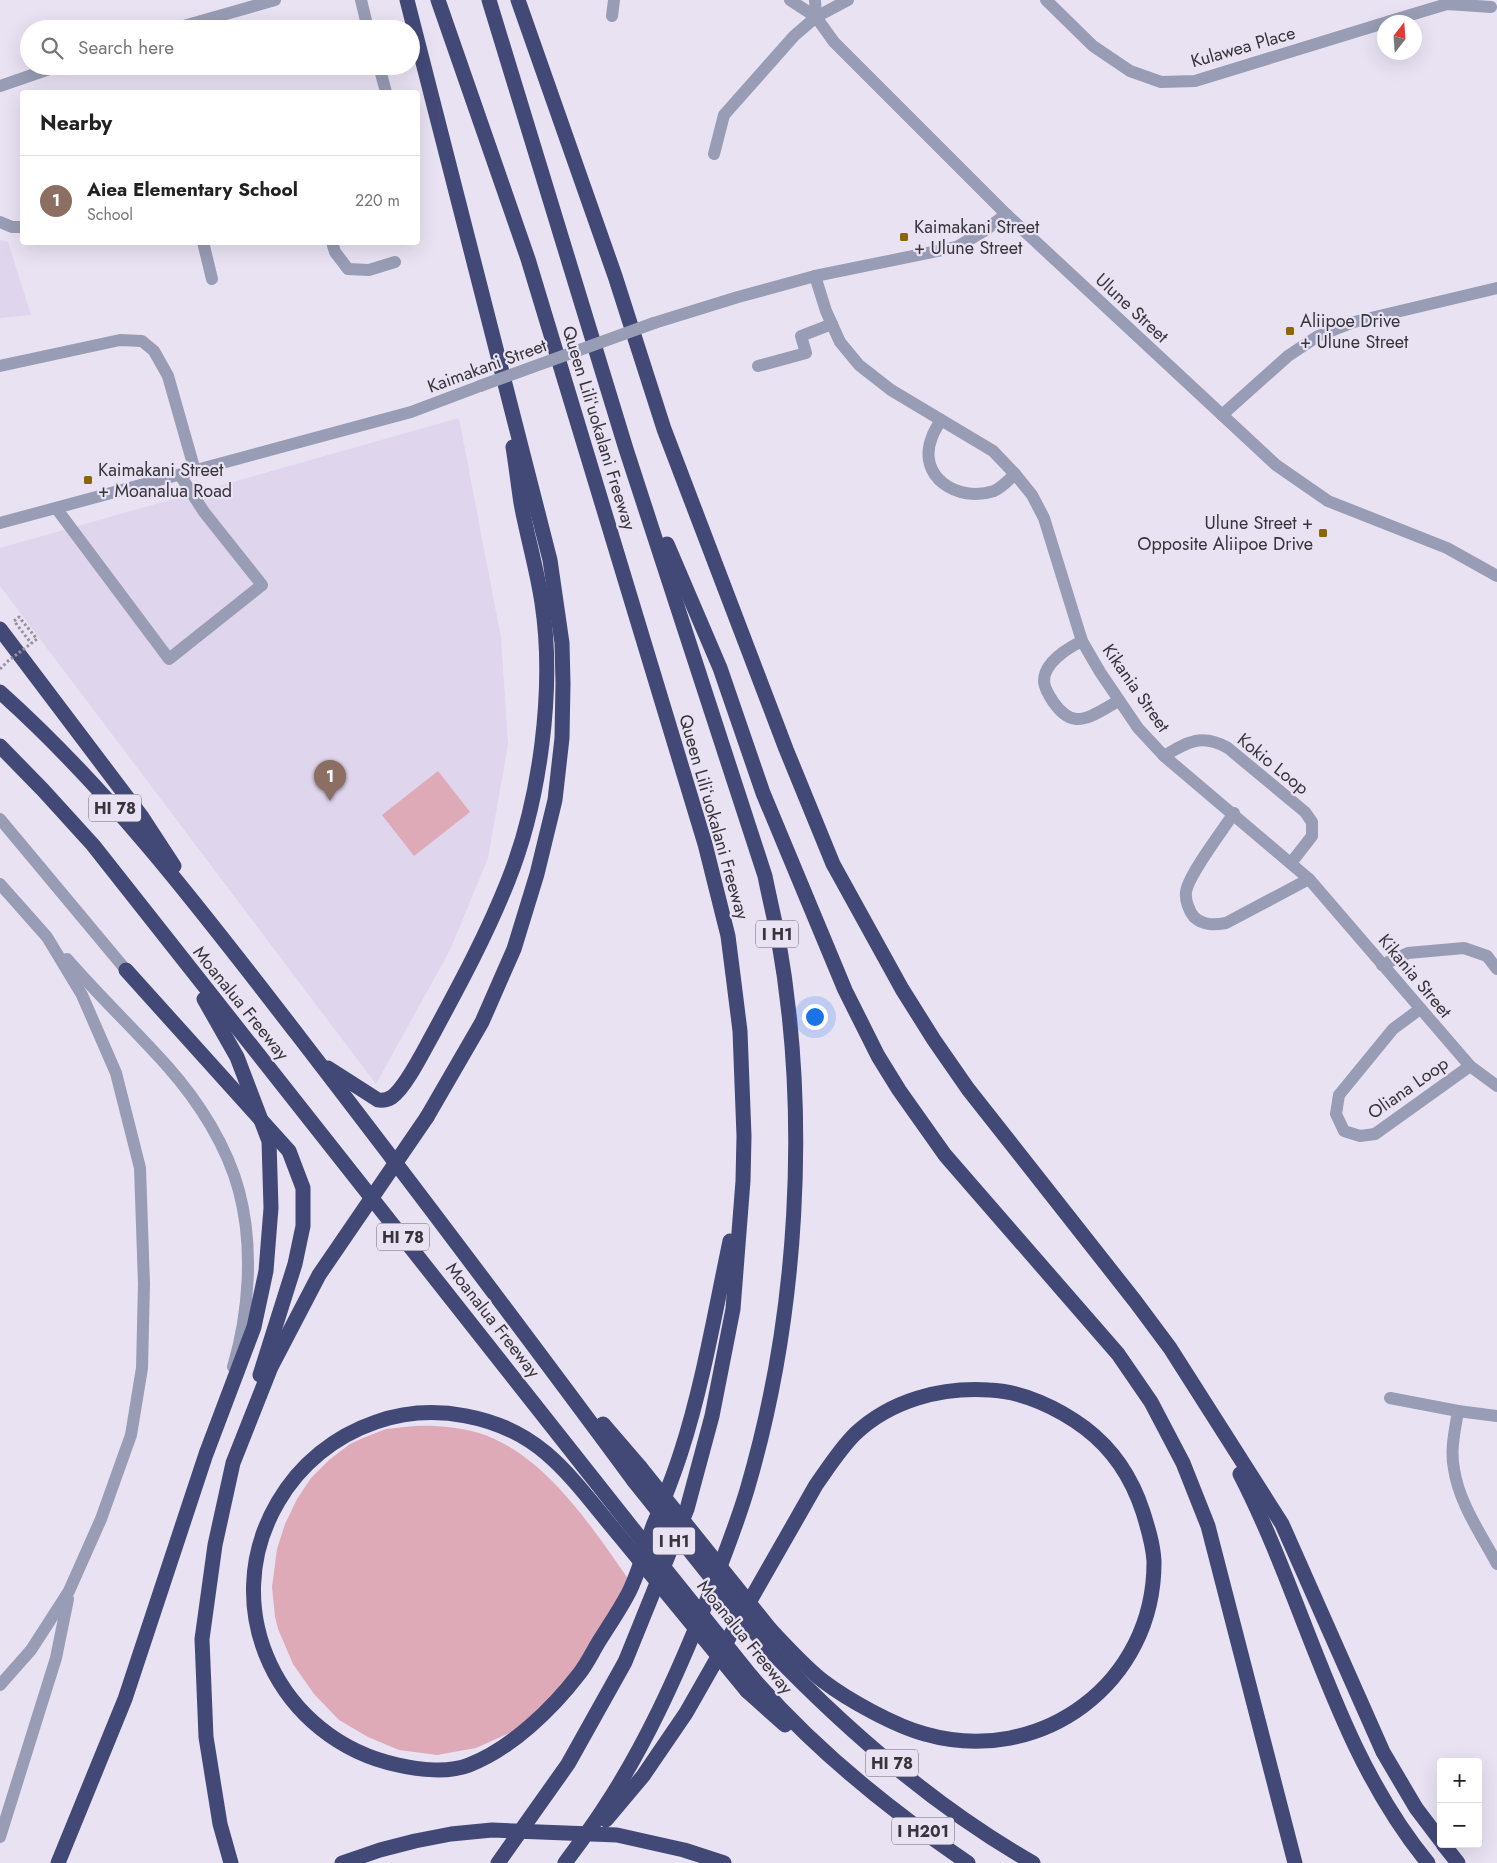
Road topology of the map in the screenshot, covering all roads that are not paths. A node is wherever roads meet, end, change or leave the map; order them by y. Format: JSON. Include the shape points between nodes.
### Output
{"nodes":[{"id":1,"x":275,"y":0,"type":"edge"},
{"id":2,"x":360,"y":0,"type":"edge"},
{"id":3,"x":407,"y":0,"type":"edge"},
{"id":4,"x":438,"y":0,"type":"edge"},
{"id":5,"x":489,"y":0,"type":"edge"},
{"id":6,"x":518,"y":0,"type":"edge"},
{"id":7,"x":614,"y":0,"type":"edge"},
{"id":8,"x":790,"y":0,"type":"edge"},
{"id":9,"x":815,"y":0,"type":"edge"},
{"id":10,"x":848,"y":0,"type":"edge"},
{"id":11,"x":1046,"y":0,"type":"edge"},
{"id":12,"x":1491,"y":7,"type":"dead end"},
{"id":13,"x":1412,"y":15,"type":"edge"},
{"id":14,"x":612,"y":16,"type":"dead end"},
{"id":15,"x":816,"y":17,"type":"junction"},
{"id":16,"x":205,"y":20,"type":"edge"},
{"id":17,"x":366,"y":20,"type":"edge"},
{"id":18,"x":412,"y":20,"type":"edge"},
{"id":19,"x":1377,"y":26,"type":"edge"},
{"id":20,"x":420,"y":50,"type":"edge"},
{"id":21,"x":32,"y":75,"type":"edge"},
{"id":22,"x":381,"y":75,"type":"edge"},
{"id":23,"x":0,"y":86,"type":"edge"},
{"id":24,"x":385,"y":90,"type":"edge"},
{"id":25,"x":714,"y":154,"type":"dead end"},
{"id":26,"x":1006,"y":214,"type":"junction"},
{"id":27,"x":0,"y":222,"type":"edge"},
{"id":28,"x":20,"y":227,"type":"edge"},
{"id":29,"x":203,"y":245,"type":"edge"},
{"id":30,"x":333,"y":245,"type":"edge"},
{"id":31,"x":395,"y":262,"type":"dead end"},
{"id":32,"x":815,"y":276,"type":"junction"},
{"id":33,"x":212,"y":279,"type":"dead end"},
{"id":34,"x":1497,"y":288,"type":"edge"},
{"id":35,"x":832,"y":324,"type":"junction"},
{"id":36,"x":501,"y":363,"type":"junction"},
{"id":37,"x":0,"y":366,"type":"edge"},
{"id":38,"x":758,"y":366,"type":"dead end"},
{"id":39,"x":1222,"y":416,"type":"junction"},
{"id":40,"x":942,"y":420,"type":"junction"},
{"id":41,"x":626,"y":449,"type":"junction"},
{"id":42,"x":195,"y":471,"type":"junction"},
{"id":43,"x":1015,"y":474,"type":"junction"},
{"id":44,"x":180,"y":475,"type":"junction"},
{"id":45,"x":56,"y":508,"type":"junction"},
{"id":46,"x":0,"y":524,"type":"edge"},
{"id":47,"x":1497,"y":576,"type":"edge"},
{"id":48,"x":0,"y":630,"type":"edge"},
{"id":49,"x":1082,"y":641,"type":"junction"},
{"id":50,"x":0,"y":692,"type":"edge"},
{"id":51,"x":1118,"y":701,"type":"junction"},
{"id":52,"x":0,"y":746,"type":"edge"},
{"id":53,"x":1164,"y":756,"type":"junction"},
{"id":54,"x":1234,"y":814,"type":"junction"},
{"id":55,"x":0,"y":819,"type":"edge"},
{"id":56,"x":1291,"y":863,"type":"junction"},
{"id":57,"x":1310,"y":879,"type":"junction"},
{"id":58,"x":0,"y":884,"type":"edge"},
{"id":59,"x":219,"y":934,"type":"junction"},
{"id":60,"x":47,"y":937,"type":"junction"},
{"id":61,"x":180,"y":957,"type":"junction"},
{"id":62,"x":1382,"y":965,"type":"junction"},
{"id":63,"x":1497,"y":969,"type":"edge"},
{"id":64,"x":126,"y":970,"type":"joint"},
{"id":65,"x":1420,"y":1009,"type":"junction"},
{"id":66,"x":317,"y":1060,"type":"junction"},
{"id":67,"x":1470,"y":1066,"type":"junction"},
{"id":68,"x":1497,"y":1086,"type":"edge"},
{"id":69,"x":743,"y":1181,"type":"junction"},
{"id":70,"x":1390,"y":1398,"type":"dead end"},
{"id":71,"x":1201,"y":1400,"type":"junction"},
{"id":72,"x":1458,"y":1411,"type":"junction"},
{"id":73,"x":1497,"y":1416,"type":"edge"},
{"id":74,"x":206,"y":1454,"type":"junction"},
{"id":75,"x":234,"y":1463,"type":"junction"},
{"id":76,"x":637,"y":1474,"type":"junction"},
{"id":77,"x":1497,"y":1564,"type":"edge"},
{"id":78,"x":69,"y":1591,"type":"junction"},
{"id":79,"x":0,"y":1685,"type":"edge"},
{"id":80,"x":878,"y":1799,"type":"junction"},
{"id":81,"x":1437,"y":1836,"type":"edge"},
{"id":82,"x":0,"y":1837,"type":"edge"},
{"id":83,"x":1446,"y":1848,"type":"edge"},
{"id":84,"x":58,"y":1863,"type":"edge"},
{"id":85,"x":231,"y":1863,"type":"edge"},
{"id":86,"x":342,"y":1863,"type":"edge"},
{"id":87,"x":498,"y":1863,"type":"edge"},
{"id":88,"x":565,"y":1863,"type":"edge"},
{"id":89,"x":570,"y":1863,"type":"edge"},
{"id":90,"x":724,"y":1863,"type":"edge"},
{"id":91,"x":968,"y":1863,"type":"edge"},
{"id":92,"x":1033,"y":1863,"type":"edge"},
{"id":93,"x":1295,"y":1863,"type":"edge"},
{"id":94,"x":1428,"y":1863,"type":"edge"},
{"id":95,"x":1458,"y":1863,"type":"edge"}],
"edges":[{"from":1,"to":16,"type":"street"},
{"from":2,"to":17,"type":"street"},
{"from":3,"to":18,"type":"highway"},
{"from":4,"to":69,"type":"highway","name":"Queen Liliʻuokalani Freeway","number":"I H1","via":[[528,259],[719,896],[728,936],[740,1031]]},
{"from":5,"to":41,"type":"highway","name":"Queen Liliʻuokalani Freeway","number":"I H1"},
{"from":6,"to":71,"type":"highway","via":[[664,429],[786,749],[834,864],[902,990],[934,1040],[968,1089],[1170,1348]]},
{"from":7,"to":14,"type":"street"},
{"from":8,"to":15,"type":"street","name":"Ulune Street"},
{"from":9,"to":15,"type":"street"},
{"from":10,"to":15,"type":"street"},
{"from":11,"to":19,"type":"street","name":"Kulawea Place","via":[[1093,46],[1130,71],[1161,82],[1195,81]]},
{"from":12,"to":13,"type":"street","name":"Kulawea Place","via":[[1447,4]]},
{"from":15,"to":25,"type":"street","via":[[794,36],[724,115]]},
{"from":15,"to":26,"type":"street","name":"Ulune Street","via":[[834,42]]},
{"from":20,"to":36,"type":"highway"},
{"from":21,"to":23,"type":"street"},
{"from":22,"to":24,"type":"street"},
{"from":26,"to":32,"type":"street","name":"Kaimakani Street","via":[[957,247]]},
{"from":26,"to":39,"type":"street","name":"Ulune Street"},
{"from":27,"to":28,"type":"street"},
{"from":29,"to":33,"type":"street"},
{"from":30,"to":31,"type":"street","via":[[348,269],[370,270]]},
{"from":32,"to":35,"type":"street","name":"Kikania Street"},
{"from":32,"to":42,"type":"street","name":"Kaimakani Street","bridge":true,"via":[[654,323],[411,412]]},
{"from":34,"to":39,"type":"street","via":[[1354,322],[1318,336],[1288,356]]},
{"from":35,"to":38,"type":"street","via":[[801,336],[806,353]]},
{"from":35,"to":40,"type":"street","name":"Kikania Street","via":[[840,342],[859,365],[891,390]]},
{"from":36,"to":66,"type":"highway","via":[[521,501],[542,603],[546,645],[543,731],[526,822],[508,881],[462,982],[397,1092],[383,1101],[378,1100]]},
{"from":36,"to":75,"type":"highway","bridge":true,"via":[[550,560],[562,643],[562,738],[553,809],[514,949],[482,1022],[427,1117],[319,1275],[271,1367]]},
{"from":37,"to":42,"type":"street","via":[[120,340],[142,341],[154,351],[168,376]]},
{"from":39,"to":47,"type":"street","name":"Ulune Street","via":[[1276,465],[1328,501],[1447,548]]},
{"from":40,"to":43,"type":"street","name":"Kikania Street","via":[[993,451]]},
{"from":40,"to":43,"type":"street","via":[[931,437],[928,454],[932,470],[942,484],[957,492],[975,495],[996,490]]},
{"from":41,"to":88,"type":"highway","name":"Queen Liliʻuokalani Freeway","number":"I H1","via":[[765,876],[778,938],[792,1056],[795,1141],[792,1232],[778,1355],[747,1488],[729,1544],[686,1651],[635,1756],[604,1809]]},
{"from":41,"to":93,"type":"highway","via":[[720,668],[763,793],[830,956],[878,1056],[945,1155],[1118,1354],[1151,1402],[1183,1463],[1208,1526]]},
{"from":42,"to":44,"type":"street","name":"Kaimakani Street"},
{"from":43,"to":49,"type":"street","name":"Kikania Street","via":[[1032,495],[1044,518]]},
{"from":44,"to":45,"type":"street","name":"Kaimakani Street"},
{"from":44,"to":45,"type":"street","via":[[204,512],[262,585],[169,659]]},
{"from":45,"to":46,"type":"street","name":"Kaimakani Street"},
{"from":48,"to":59,"type":"highway","via":[[142,817]]},
{"from":49,"to":51,"type":"street","name":"Kikania Street"},
{"from":49,"to":51,"type":"street","via":[[1066,649],[1049,668],[1044,681],[1047,693],[1061,712],[1075,719],[1089,717]]},
{"from":50,"to":59,"type":"highway","number":"HI 78","via":[[74,762]]},
{"from":51,"to":53,"type":"street","name":"Kikania Street"},
{"from":52,"to":61,"type":"highway","name":"Moanalua Freeway","number":"HI 78","via":[[93,845]]},
{"from":53,"to":54,"type":"street","name":"Kikania Street"},
{"from":53,"to":56,"type":"street","name":"Kokio Loop","via":[[1183,744],[1215,741],[1228,748],[1304,812],[1312,822],[1312,836]]},
{"from":54,"to":56,"type":"street","name":"Kikania Street"},
{"from":54,"to":57,"type":"street","via":[[1192,876],[1186,892],[1187,905],[1193,915],[1202,922],[1226,923]]},
{"from":55,"to":64,"type":"street"},
{"from":56,"to":57,"type":"street","name":"Kikania Street"},
{"from":57,"to":62,"type":"street","name":"Kikania Street"},
{"from":58,"to":60,"type":"street"},
{"from":59,"to":66,"type":"highway","name":"Moanalua Freeway","number":"HI 78"},
{"from":60,"to":74,"type":"street","via":[[169,1068],[192,1098],[211,1126],[239,1191],[246,1230],[244,1306],[235,1360]]},
{"from":60,"to":78,"type":"street","via":[[82,995],[116,1073],[140,1168],[142,1368],[131,1435],[101,1519]]},
{"from":61,"to":74,"type":"highway","via":[[237,1057],[269,1141],[271,1208],[266,1271],[254,1326]]},
{"from":61,"to":80,"type":"highway","name":"Moanalua Freeway","number":"HI 78","bridge":true,"via":[[751,1676],[819,1747]]},
{"from":62,"to":63,"type":"street","via":[[1408,953],[1464,948],[1486,956]]},
{"from":62,"to":65,"type":"street","name":"Kikania Street"},
{"from":64,"to":75,"type":"highway","bridge":true,"via":[[290,1151],[302,1188],[303,1226],[295,1264]]},
{"from":65,"to":67,"type":"street","name":"Kikania Street"},
{"from":65,"to":67,"type":"street","name":"Oliana Loop","via":[[1393,1028],[1339,1096],[1336,1114],[1344,1131],[1360,1136],[1375,1134]]},
{"from":66,"to":76,"type":"highway","name":"Moanalua Freeway","number":"HI 78","via":[[508,1312]]},
{"from":67,"to":68,"type":"street","name":"Kikania Street"},
{"from":69,"to":80,"type":"highway","bridge":true,"via":[[698,1393],[681,1451],[633,1582],[581,1672],[545,1715],[468,1766],[426,1769],[384,1762],[345,1746],[311,1721],[283,1689],[264,1651],[255,1610],[254,1582],[265,1528],[297,1474],[322,1451],[345,1435],[384,1419],[404,1415],[467,1416],[525,1438],[552,1459],[618,1534],[747,1691],[771,1715]]},
{"from":69,"to":87,"type":"highway","name":"Queen Liliʻuokalani Freeway","number":"I H1","via":[[733,1309],[712,1416],[687,1509],[625,1662],[568,1764]]},
{"from":70,"to":72,"type":"street"},
{"from":71,"to":81,"type":"highway","via":[[1282,1524],[1383,1752]]},
{"from":71,"to":94,"type":"highway","via":[[1280,1560],[1355,1747],[1393,1816]]},
{"from":72,"to":73,"type":"street"},
{"from":72,"to":77,"type":"street","via":[[1452,1448],[1453,1468],[1460,1493]]},
{"from":74,"to":84,"type":"highway","via":[[125,1699]]},
{"from":75,"to":85,"type":"highway","bridge":true,"via":[[215,1545],[202,1639],[206,1737],[220,1824]]},
{"from":76,"to":89,"type":"highway","bridge":true,"via":[[770,1629],[824,1682],[891,1720],[924,1734],[954,1740],[1014,1737],[1045,1728],[1072,1715],[1095,1698],[1127,1660],[1144,1621],[1152,1583],[1154,1559],[1149,1532],[1130,1480],[1115,1456],[1070,1417],[1046,1405],[995,1390],[942,1391],[896,1406],[857,1433],[838,1454],[816,1485],[678,1727],[643,1776]]},
{"from":76,"to":92,"type":"highway","name":"Moanalua Freeway","number":"HI 78","bridge":true,"via":[[765,1645],[813,1695],[880,1754],[963,1818]]},
{"from":78,"to":79,"type":"street","via":[[31,1650]]},
{"from":78,"to":82,"type":"street","via":[[56,1658]]},
{"from":80,"to":91,"type":"highway","name":"Moanalua Freeway","number":"I H201"},
{"from":83,"to":95,"type":"highway"},
{"from":86,"to":90,"type":"highway","bridge":true,"via":[[415,1841],[492,1830],[617,1835]]}]}
